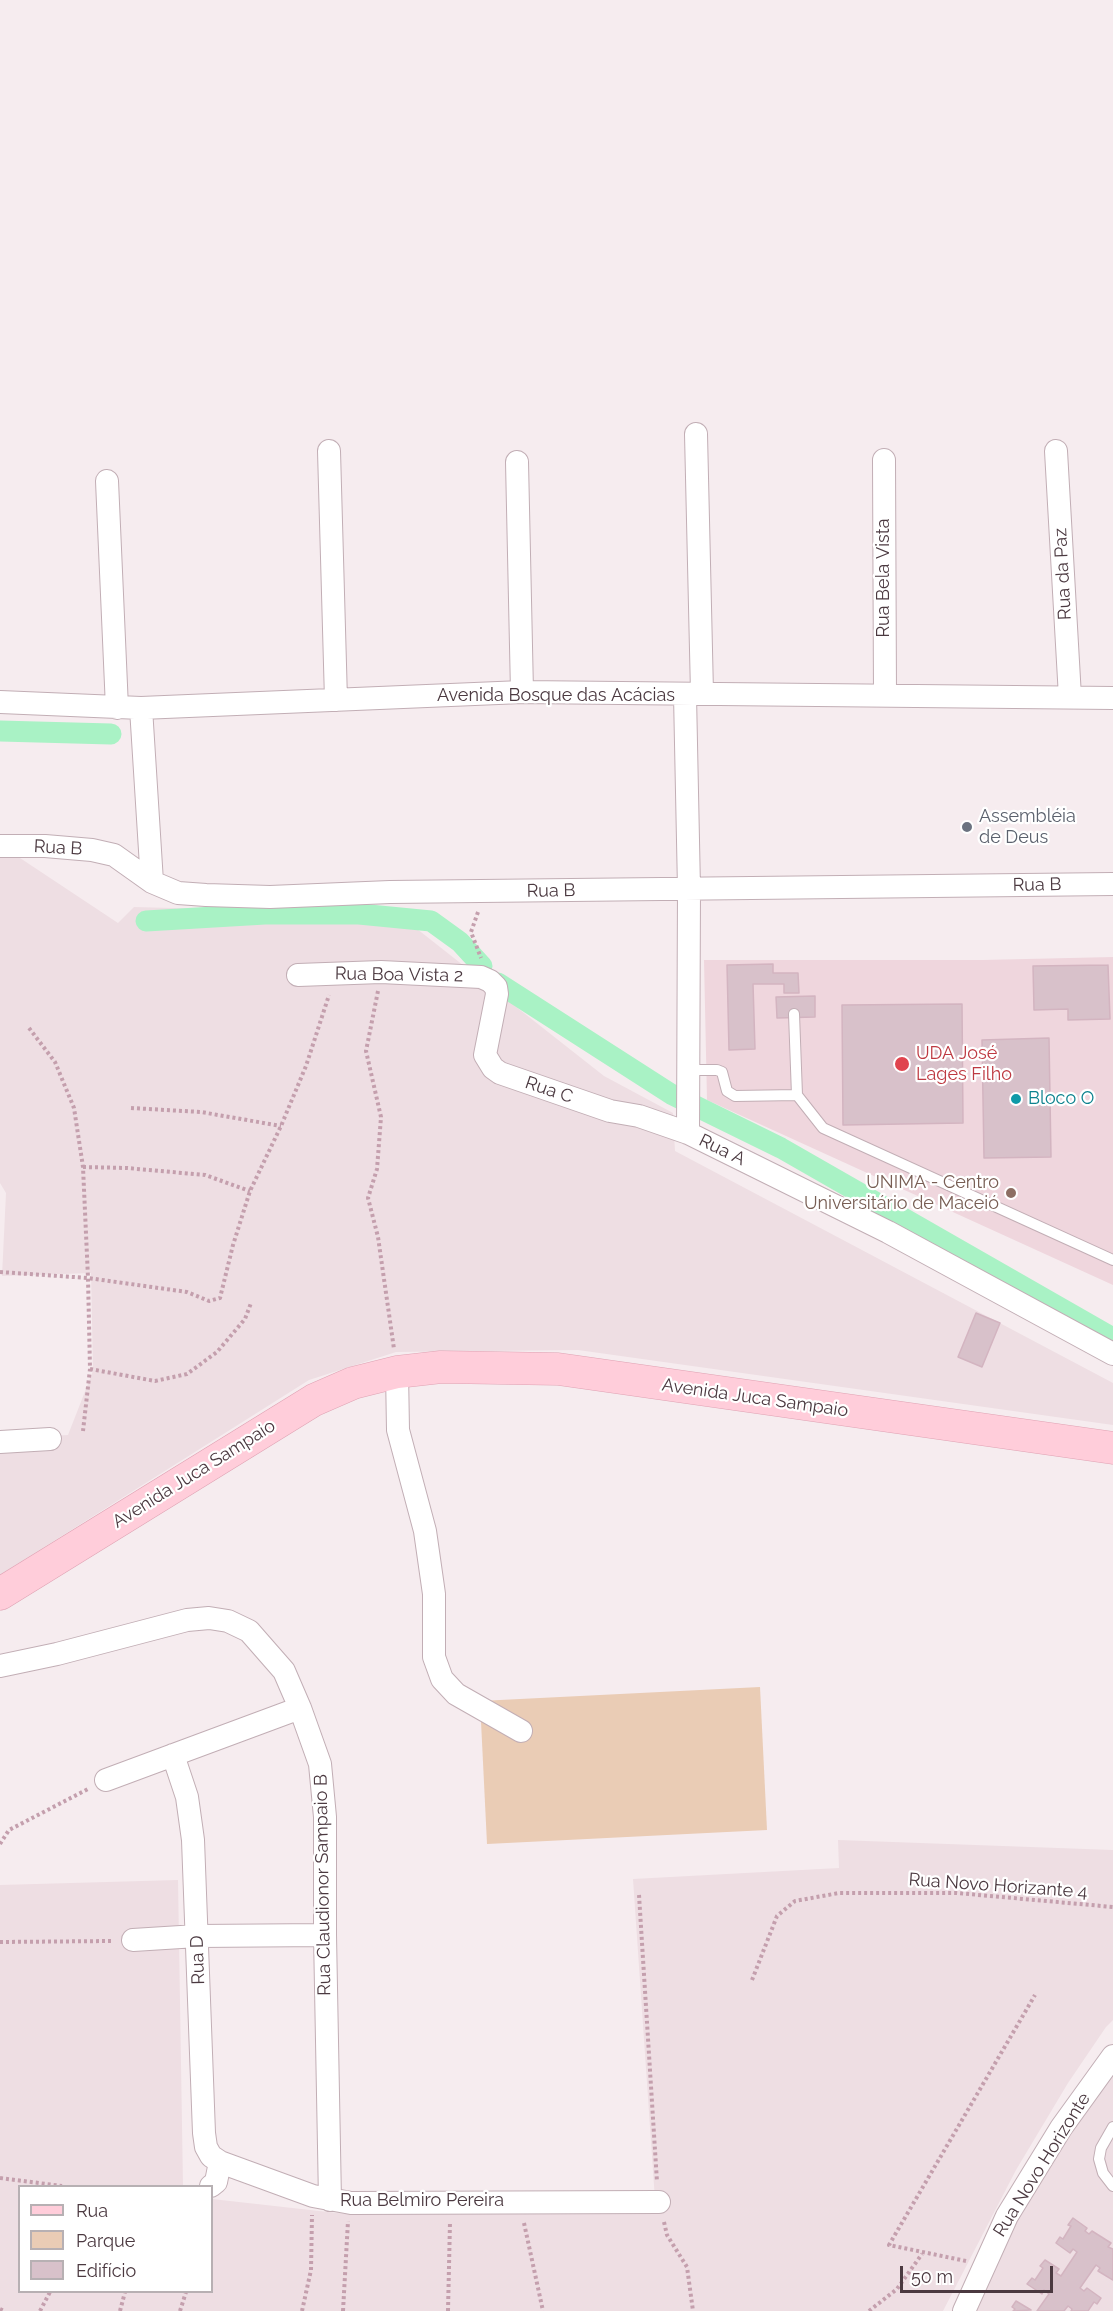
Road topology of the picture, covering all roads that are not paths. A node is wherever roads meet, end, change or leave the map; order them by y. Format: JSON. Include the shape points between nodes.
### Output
{"nodes":[{"id":1,"x":696,"y":434,"type":"dead end"},
{"id":2,"x":329,"y":451,"type":"dead end"},
{"id":3,"x":1056,"y":451,"type":"dead end"},
{"id":4,"x":884,"y":460,"type":"dead end"},
{"id":5,"x":517,"y":462,"type":"dead end"},
{"id":6,"x":106,"y":480,"type":"dead end"},
{"id":7,"x":522,"y":692,"type":"junction"},
{"id":8,"x":693,"y":694,"type":"junction"},
{"id":9,"x":885,"y":695,"type":"junction"},
{"id":10,"x":1070,"y":697,"type":"junction"},
{"id":11,"x":1113,"y":698,"type":"edge"},
{"id":12,"x":336,"y":700,"type":"junction"},
{"id":13,"x":0,"y":702,"type":"edge"},
{"id":14,"x":117,"y":708,"type":"junction"},
{"id":15,"x":141,"y":708,"type":"junction"},
{"id":16,"x":0,"y":846,"type":"edge"},
{"id":17,"x":152,"y":882,"type":"junction"},
{"id":18,"x":1113,"y":884,"type":"edge"},
{"id":19,"x":688,"y":889,"type":"junction"},
{"id":20,"x":298,"y":975,"type":"dead end"},
{"id":21,"x":496,"y":987,"type":"joint"},
{"id":22,"x":794,"y":1014,"type":"dead end"},
{"id":23,"x":689,"y":1078,"type":"junction"},
{"id":24,"x":798,"y":1095,"type":"junction"},
{"id":25,"x":687,"y":1125,"type":"junction"},
{"id":26,"x":1113,"y":1260,"type":"edge"},
{"id":27,"x":1113,"y":1354,"type":"edge"},
{"id":28,"x":397,"y":1372,"type":"junction"},
{"id":29,"x":50,"y":1439,"type":"dead end"},
{"id":30,"x":0,"y":1442,"type":"edge"},
{"id":31,"x":1113,"y":1448,"type":"edge"},
{"id":32,"x":0,"y":1594,"type":"edge"},
{"id":33,"x":0,"y":1666,"type":"edge"},
{"id":34,"x":300,"y":1708,"type":"junction"},
{"id":35,"x":521,"y":1731,"type":"dead end"},
{"id":36,"x":173,"y":1755,"type":"junction"},
{"id":37,"x":106,"y":1780,"type":"road end"},
{"id":38,"x":325,"y":1935,"type":"junction"},
{"id":39,"x":197,"y":1936,"type":"junction"},
{"id":40,"x":134,"y":1940,"type":"road end"},
{"id":41,"x":1113,"y":2056,"type":"edge"},
{"id":42,"x":1112,"y":2131,"type":"edge"},
{"id":43,"x":220,"y":2162,"type":"junction"},
{"id":44,"x":213,"y":2185,"type":"edge"},
{"id":45,"x":1113,"y":2186,"type":"edge"},
{"id":46,"x":331,"y":2200,"type":"junction"},
{"id":47,"x":659,"y":2202,"type":"road end"},
{"id":48,"x":964,"y":2311,"type":"edge"}],
"edges":[{"from":1,"to":8,"type":"street","name":"Rua A"},
{"from":2,"to":12,"type":"street"},
{"from":3,"to":10,"type":"street","name":"Rua da Paz"},
{"from":4,"to":9,"type":"street","name":"Rua Bela Vista"},
{"from":5,"to":7,"type":"street"},
{"from":6,"to":14,"type":"street"},
{"from":7,"to":8,"type":"street","name":"Avenida Bosque das Acácias"},
{"from":7,"to":12,"type":"street","name":"Avenida Bosque das Acácias"},
{"from":8,"to":9,"type":"street","name":"Avenida Bosque das Acácias"},
{"from":8,"to":19,"type":"street","name":"Rua A"},
{"from":9,"to":10,"type":"street","name":"Avenida Bosque das Acácias"},
{"from":10,"to":11,"type":"street","name":"Avenida Bosque das Acácias"},
{"from":12,"to":15,"type":"street","name":"Avenida Bosque das Acácias"},
{"from":13,"to":14,"type":"street","name":"Avenida Bosque das Acácias"},
{"from":14,"to":15,"type":"street","name":"Avenida Bosque das Acácias"},
{"from":15,"to":17,"type":"street"},
{"from":16,"to":17,"type":"street","name":"Rua B","via":[[45,846],[114,855]]},
{"from":17,"to":19,"type":"street","name":"Rua B","via":[[178,893],[270,897]]},
{"from":18,"to":19,"type":"street","name":"Rua B"},
{"from":19,"to":23,"type":"street","name":"Rua A"},
{"from":20,"to":21,"type":"street","name":"Rua Boa Vista 2","via":[[381,972],[481,976]]},
{"from":21,"to":25,"type":"street","name":"Rua C","via":[[485,1056],[493,1068],[610,1111]]},
{"from":22,"to":24,"type":"lane"},
{"from":23,"to":24,"type":"lane","via":[[717,1070],[722,1072],[727,1091],[735,1096]]},
{"from":23,"to":25,"type":"street","name":"Rua A"},
{"from":24,"to":26,"type":"lane","via":[[826,1130]]},
{"from":25,"to":27,"type":"street","name":"Rua A"},
{"from":28,"to":31,"type":"main road","name":"Avenida Juca Sampaio","via":[[441,1366],[558,1369]]},
{"from":28,"to":32,"type":"main road","name":"Avenida Juca Sampaio","via":[[353,1383],[314,1400]]},
{"from":28,"to":35,"type":"street","via":[[398,1430],[425,1531],[434,1594],[436,1663],[446,1686]]},
{"from":29,"to":30,"type":"street"},
{"from":33,"to":34,"type":"street","name":"Rua Claudionor Sampaio B","via":[[209,1618],[228,1621],[249,1631],[284,1671]]},
{"from":34,"to":36,"type":"street"},
{"from":34,"to":38,"type":"street","name":"Rua Claudionor Sampaio B","via":[[320,1764],[325,1817]]},
{"from":36,"to":37,"type":"street"},
{"from":36,"to":39,"type":"street","name":"Rua D","via":[[187,1797],[192,1830]]},
{"from":38,"to":39,"type":"street"},
{"from":38,"to":46,"type":"street","name":"Rua Claudionor Sampaio B"},
{"from":39,"to":40,"type":"street"},
{"from":39,"to":43,"type":"street","name":"Rua D","via":[[204,2133],[206,2147]]},
{"from":41,"to":48,"type":"street","name":"Rua Novo Horizonte","via":[[1061,2127],[1007,2216]]},
{"from":42,"to":45,"type":"lane","via":[[1099,2159]]},
{"from":43,"to":44,"type":"street"},
{"from":43,"to":46,"type":"street","name":"Rua Belmiro Pereira"},
{"from":46,"to":47,"type":"street","name":"Rua Belmiro Pereira"}]}
